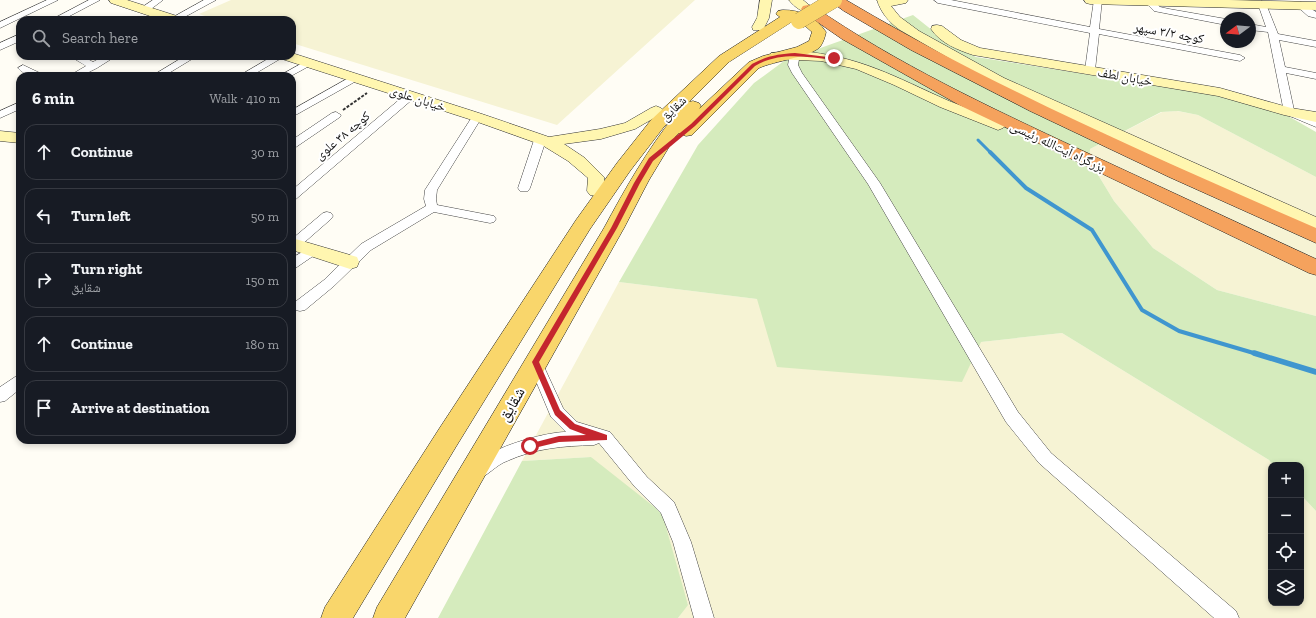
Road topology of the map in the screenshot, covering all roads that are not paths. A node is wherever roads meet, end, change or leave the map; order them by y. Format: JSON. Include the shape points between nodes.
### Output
{"nodes":[{"id":1,"x":54,"y":0,"type":"edge"},
{"id":2,"x":96,"y":0,"type":"edge"},
{"id":3,"x":115,"y":0,"type":"edge"},
{"id":4,"x":159,"y":0,"type":"edge"},
{"id":5,"x":212,"y":0,"type":"edge"},
{"id":6,"x":766,"y":0,"type":"edge"},
{"id":7,"x":835,"y":0,"type":"edge"},
{"id":8,"x":902,"y":0,"type":"edge"},
{"id":9,"x":938,"y":0,"type":"edge"},
{"id":10,"x":1090,"y":0,"type":"edge"},
{"id":11,"x":1098,"y":0,"type":"edge"},
{"id":12,"x":204,"y":2,"type":"edge"},
{"id":13,"x":884,"y":2,"type":"edge"},
{"id":14,"x":1149,"y":2,"type":"junction"},
{"id":15,"x":1262,"y":4,"type":"junction"},
{"id":16,"x":1301,"y":5,"type":"junction"},
{"id":17,"x":1316,"y":6,"type":"edge"},
{"id":18,"x":802,"y":9,"type":"edge"},
{"id":19,"x":144,"y":10,"type":"junction"},
{"id":20,"x":1316,"y":15,"type":"edge"},
{"id":21,"x":21,"y":16,"type":"edge"},
{"id":22,"x":63,"y":16,"type":"edge"},
{"id":23,"x":161,"y":16,"type":"edge"},
{"id":24,"x":180,"y":16,"type":"edge"},
{"id":25,"x":16,"y":18,"type":"edge"},
{"id":26,"x":1220,"y":21,"type":"edge"},
{"id":27,"x":0,"y":26,"type":"edge"},
{"id":28,"x":758,"y":27,"type":"junction"},
{"id":29,"x":937,"y":29,"type":"dead end"},
{"id":30,"x":1256,"y":29,"type":"edge"},
{"id":31,"x":1094,"y":31,"type":"junction"},
{"id":32,"x":1272,"y":33,"type":"junction"},
{"id":33,"x":16,"y":39,"type":"edge"},
{"id":34,"x":1316,"y":44,"type":"edge"},
{"id":35,"x":4,"y":45,"type":"edge"},
{"id":36,"x":795,"y":54,"type":"junction"},
{"id":37,"x":776,"y":56,"type":"junction"},
{"id":38,"x":1240,"y":58,"type":"dead end"},
{"id":39,"x":296,"y":59,"type":"edge"},
{"id":40,"x":83,"y":60,"type":"edge"},
{"id":41,"x":104,"y":60,"type":"edge"},
{"id":42,"x":185,"y":60,"type":"edge"},
{"id":43,"x":273,"y":60,"type":"edge"},
{"id":44,"x":308,"y":63,"type":"junction"},
{"id":45,"x":94,"y":66,"type":"junction"},
{"id":46,"x":23,"y":68,"type":"dead end"},
{"id":47,"x":1280,"y":69,"type":"junction"},
{"id":48,"x":1090,"y":70,"type":"junction"},
{"id":49,"x":31,"y":72,"type":"edge"},
{"id":50,"x":82,"y":72,"type":"edge"},
{"id":51,"x":164,"y":72,"type":"edge"},
{"id":52,"x":251,"y":72,"type":"edge"},
{"id":53,"x":291,"y":72,"type":"edge"},
{"id":54,"x":1316,"y":76,"type":"edge"},
{"id":55,"x":354,"y":78,"type":"junction"},
{"id":56,"x":999,"y":81,"type":"junction"},
{"id":57,"x":410,"y":96,"type":"junction"},
{"id":58,"x":16,"y":106,"type":"edge"},
{"id":59,"x":1036,"y":108,"type":"junction"},
{"id":60,"x":656,"y":111,"type":"junction"},
{"id":61,"x":296,"y":112,"type":"edge"},
{"id":62,"x":1289,"y":112,"type":"junction"},
{"id":63,"x":0,"y":115,"type":"edge"},
{"id":64,"x":336,"y":115,"type":"road end"},
{"id":65,"x":477,"y":117,"type":"junction"},
{"id":66,"x":1316,"y":117,"type":"edge"},
{"id":67,"x":1316,"y":124,"type":"edge"},
{"id":68,"x":998,"y":125,"type":"joint"},
{"id":69,"x":0,"y":136,"type":"edge"},
{"id":70,"x":16,"y":138,"type":"edge"},
{"id":71,"x":1044,"y":140,"type":"junction"},
{"id":72,"x":544,"y":141,"type":"junction"},
{"id":73,"x":296,"y":142,"type":"edge"},
{"id":74,"x":651,"y":160,"type":"junction"},
{"id":75,"x":524,"y":188,"type":"dead end"},
{"id":76,"x":596,"y":191,"type":"junction"},
{"id":77,"x":296,"y":193,"type":"edge"},
{"id":78,"x":432,"y":208,"type":"junction"},
{"id":79,"x":327,"y":216,"type":"dead end"},
{"id":80,"x":490,"y":219,"type":"dead end"},
{"id":81,"x":1316,"y":224,"type":"edge"},
{"id":82,"x":582,"y":225,"type":"junction"},
{"id":83,"x":1316,"y":236,"type":"edge"},
{"id":84,"x":296,"y":242,"type":"edge"},
{"id":85,"x":296,"y":245,"type":"edge"},
{"id":86,"x":311,"y":251,"type":"junction"},
{"id":87,"x":296,"y":261,"type":"edge"},
{"id":88,"x":350,"y":262,"type":"junction"},
{"id":89,"x":1316,"y":268,"type":"edge"},
{"id":90,"x":300,"y":306,"type":"dead end"},
{"id":91,"x":535,"y":362,"type":"junction"},
{"id":92,"x":16,"y":384,"type":"edge"},
{"id":93,"x":0,"y":396,"type":"edge"},
{"id":94,"x":604,"y":437,"type":"junction"},
{"id":95,"x":467,"y":479,"type":"junction"},
{"id":96,"x":336,"y":618,"type":"edge"},
{"id":97,"x":388,"y":618,"type":"edge"},
{"id":98,"x":704,"y":618,"type":"edge"},
{"id":99,"x":1229,"y":618,"type":"edge"}],
"edges":[{"from":1,"to":21,"type":"street"},
{"from":2,"to":22,"type":"street"},
{"from":3,"to":19,"type":"street"},
{"from":4,"to":19,"type":"street"},
{"from":5,"to":12,"type":"street"},
{"from":6,"to":28,"type":"street","via":[[763,18]]},
{"from":7,"to":18,"type":"main road","bridge":true},
{"from":7,"to":59,"type":"highway","name":"بزرگراه آیت‌الله رئیسی","via":[[944,61]]},
{"from":8,"to":13,"type":"street"},
{"from":9,"to":31,"type":"street","name":"کوچه ۳/۲ سپهر"},
{"from":10,"to":11,"type":"street"},
{"from":11,"to":14,"type":"street"},
{"from":11,"to":31,"type":"street"},
{"from":12,"to":24,"type":"street"},
{"from":13,"to":56,"type":"street","via":[[893,19],[914,34]]},
{"from":14,"to":15,"type":"street"},
{"from":14,"to":26,"type":"street","via":[[1168,12]]},
{"from":15,"to":16,"type":"street"},
{"from":15,"to":32,"type":"street"},
{"from":16,"to":17,"type":"street"},
{"from":16,"to":20,"type":"street"},
{"from":18,"to":71,"type":"highway","name":"بزرگراه آیت‌الله رئیسی","via":[[967,103]]},
{"from":18,"to":74,"type":"main road","name":"شقایق","via":[[760,46],[736,63],[683,116]]},
{"from":18,"to":82,"type":"main road","name":"شقایق","via":[[724,59],[657,124]]},
{"from":19,"to":23,"type":"street"},
{"from":25,"to":27,"type":"street"},
{"from":28,"to":37,"type":"main road","name":"شقایق","via":[[774,16],[788,13],[815,26],[819,32],[813,44]]},
{"from":28,"to":60,"type":"main road","name":"شقایق","via":[[702,69]]},
{"from":29,"to":48,"type":"street","name":"خیابان لطف","via":[[960,46],[978,52]]},
{"from":30,"to":32,"type":"street"},
{"from":31,"to":38,"type":"street","name":"کوچه ۳/۲ سپهر"},
{"from":31,"to":48,"type":"street"},
{"from":32,"to":34,"type":"street"},
{"from":32,"to":47,"type":"street"},
{"from":33,"to":35,"type":"street"},
{"from":36,"to":37,"type":"street"},
{"from":36,"to":68,"type":"street","via":[[834,58],[867,68],[940,102]]},
{"from":36,"to":99,"type":"street","via":[[793,65],[796,73],[874,183],[1012,417],[1045,458]]},
{"from":37,"to":74,"type":"main road","via":[[754,65],[693,125]]},
{"from":39,"to":44,"type":"street","name":"خیابان علوی"},
{"from":40,"to":45,"type":"street"},
{"from":41,"to":45,"type":"street"},
{"from":42,"to":51,"type":"street"},
{"from":43,"to":52,"type":"street"},
{"from":44,"to":53,"type":"street"},
{"from":44,"to":55,"type":"street","name":"خیابان علوی"},
{"from":45,"to":50,"type":"street"},
{"from":46,"to":49,"type":"street"},
{"from":47,"to":54,"type":"street"},
{"from":47,"to":62,"type":"street"},
{"from":48,"to":62,"type":"street","name":"خیابان لطف","via":[[1220,92]]},
{"from":55,"to":57,"type":"street","name":"خیابان علوی"},
{"from":55,"to":61,"type":"street"},
{"from":56,"to":59,"type":"highway"},
{"from":56,"to":81,"type":"street"},
{"from":57,"to":65,"type":"street","name":"خیابان علوی"},
{"from":57,"to":77,"type":"street","name":"کوچه ۳۸ علوی"},
{"from":58,"to":63,"type":"street"},
{"from":59,"to":83,"type":"highway","name":"بزرگراه آیت‌الله رئیسی"},
{"from":60,"to":72,"type":"street","via":[[630,126],[601,134]]},
{"from":60,"to":76,"type":"main road","name":"شقایق","via":[[620,155]]},
{"from":62,"to":66,"type":"street","name":"خیابان لطف"},
{"from":62,"to":67,"type":"street"},
{"from":64,"to":73,"type":"street"},
{"from":65,"to":72,"type":"street","name":"خیابان علوی"},
{"from":65,"to":78,"type":"street","via":[[431,190]]},
{"from":68,"to":71,"type":"highway"},
{"from":69,"to":70,"type":"street"},
{"from":71,"to":89,"type":"highway","name":"بزرگراه آیت‌الله رئیسی"},
{"from":72,"to":75,"type":"street"},
{"from":72,"to":76,"type":"street","name":"خیابان علوی","via":[[585,165],[596,178]]},
{"from":74,"to":91,"type":"main road","name":"شقایق"},
{"from":76,"to":82,"type":"main road","name":"شقایق"},
{"from":78,"to":80,"type":"street"},
{"from":78,"to":88,"type":"street","via":[[366,247]]},
{"from":79,"to":84,"type":"street"},
{"from":82,"to":96,"type":"main road","name":"شقایق"},
{"from":85,"to":86,"type":"street"},
{"from":86,"to":87,"type":"street"},
{"from":86,"to":88,"type":"street"},
{"from":88,"to":90,"type":"street"},
{"from":91,"to":94,"type":"street","via":[[558,412],[572,427]]},
{"from":91,"to":95,"type":"main road","name":"شقایق"},
{"from":92,"to":93,"type":"street"},
{"from":94,"to":95,"type":"street","via":[[559,439],[530,446],[500,456]]},
{"from":94,"to":98,"type":"street","via":[[641,482],[668,508],[682,542]]},
{"from":95,"to":97,"type":"main road","name":"شقایق"}]}
